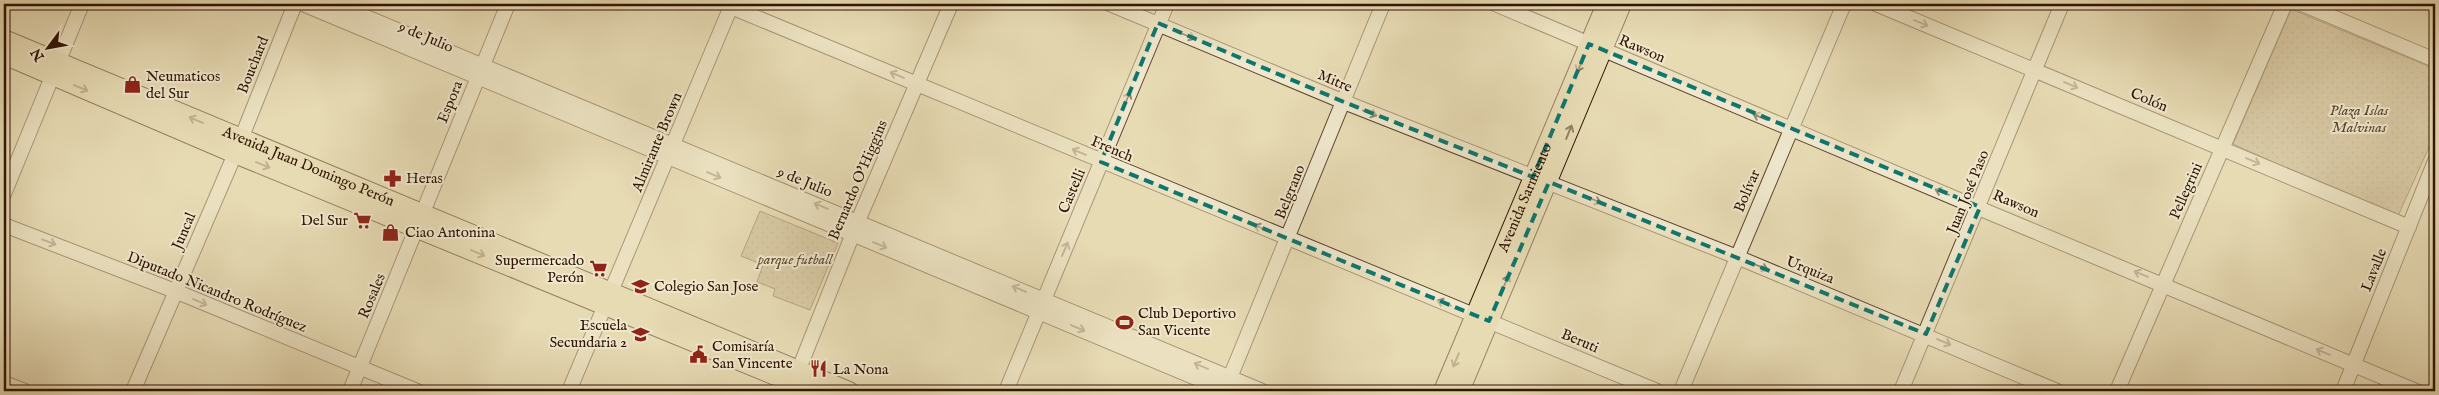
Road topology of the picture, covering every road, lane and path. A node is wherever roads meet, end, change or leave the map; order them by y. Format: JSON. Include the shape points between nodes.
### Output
{"nodes":[{"id":1,"x":82,"y":4,"type":"edge"},
{"id":2,"x":295,"y":4,"type":"edge"},
{"id":3,"x":303,"y":4,"type":"edge"},
{"id":4,"x":335,"y":4,"type":"edge"},
{"id":5,"x":508,"y":4,"type":"edge"},
{"id":6,"x":951,"y":4,"type":"edge"},
{"id":7,"x":1110,"y":4,"type":"edge"},
{"id":8,"x":1167,"y":4,"type":"edge"},
{"id":9,"x":1383,"y":4,"type":"edge"},
{"id":10,"x":1495,"y":4,"type":"edge"},
{"id":11,"x":1606,"y":4,"type":"edge"},
{"id":12,"x":1622,"y":4,"type":"edge"},
{"id":13,"x":1844,"y":4,"type":"edge"},
{"id":14,"x":1876,"y":4,"type":"edge"},
{"id":15,"x":2062,"y":4,"type":"edge"},
{"id":16,"x":2285,"y":4,"type":"edge"},
{"id":17,"x":2302,"y":4,"type":"edge"},
{"id":18,"x":729,"y":5,"type":"edge"},
{"id":19,"x":1158,"y":23,"type":"junction"},
{"id":20,"x":4,"y":39,"type":"edge"},
{"id":21,"x":1596,"y":47,"type":"junction"},
{"id":22,"x":4,"y":55,"type":"edge"},
{"id":23,"x":2435,"y":60,"type":"edge"},
{"id":24,"x":56,"y":69,"type":"junction"},
{"id":25,"x":2035,"y":70,"type":"junction"},
{"id":26,"x":481,"y":71,"type":"junction"},
{"id":27,"x":917,"y":83,"type":"junction"},
{"id":28,"x":1344,"y":102,"type":"junction"},
{"id":29,"x":1790,"y":130,"type":"junction"},
{"id":30,"x":238,"y":146,"type":"junction"},
{"id":31,"x":2222,"y":148,"type":"junction"},
{"id":32,"x":671,"y":151,"type":"junction"},
{"id":33,"x":2435,"y":161,"type":"edge"},
{"id":34,"x":1101,"y":162,"type":"junction"},
{"id":35,"x":1541,"y":180,"type":"junction"},
{"id":36,"x":4,"y":194,"type":"edge"},
{"id":37,"x":1980,"y":207,"type":"junction"},
{"id":38,"x":420,"y":221,"type":"junction"},
{"id":39,"x":4,"y":225,"type":"edge"},
{"id":40,"x":856,"y":227,"type":"junction"},
{"id":41,"x":2409,"y":227,"type":"junction"},
{"id":42,"x":1288,"y":239,"type":"junction"},
{"id":43,"x":1737,"y":257,"type":"junction"},
{"id":44,"x":2163,"y":284,"type":"junction"},
{"id":45,"x":176,"y":291,"type":"junction"},
{"id":46,"x":609,"y":299,"type":"junction"},
{"id":47,"x":1042,"y":306,"type":"junction"},
{"id":48,"x":1482,"y":318,"type":"junction"},
{"id":49,"x":1926,"y":334,"type":"junction"},
{"id":50,"x":2354,"y":365,"type":"junction"},
{"id":51,"x":359,"y":368,"type":"junction"},
{"id":52,"x":794,"y":382,"type":"edge"},
{"id":53,"x":4,"y":383,"type":"edge"},
{"id":54,"x":1227,"y":388,"type":"edge"},
{"id":55,"x":25,"y":391,"type":"edge"},
{"id":56,"x":133,"y":391,"type":"edge"},
{"id":57,"x":350,"y":391,"type":"edge"},
{"id":58,"x":417,"y":391,"type":"edge"},
{"id":59,"x":569,"y":391,"type":"edge"},
{"id":60,"x":812,"y":391,"type":"edge"},
{"id":61,"x":849,"y":391,"type":"edge"},
{"id":62,"x":1006,"y":391,"type":"edge"},
{"id":63,"x":1262,"y":391,"type":"edge"},
{"id":64,"x":1443,"y":391,"type":"edge"},
{"id":65,"x":1460,"y":391,"type":"edge"},
{"id":66,"x":1658,"y":391,"type":"edge"},
{"id":67,"x":1681,"y":391,"type":"edge"},
{"id":68,"x":1901,"y":391,"type":"edge"},
{"id":69,"x":2058,"y":391,"type":"edge"},
{"id":70,"x":2117,"y":391,"type":"edge"},
{"id":71,"x":2343,"y":391,"type":"edge"},
{"id":72,"x":2416,"y":391,"type":"edge"}],
"edges":[{"from":1,"to":24,"type":"street"},
{"from":2,"to":30,"type":"street","name":"Bouchard"},
{"from":3,"to":26,"type":"street","name":"9 de Julio"},
{"from":4,"to":26,"type":"street","name":"9 de Julio"},
{"from":5,"to":26,"type":"street","name":"Espora"},
{"from":6,"to":27,"type":"street","name":"Bernardo O'Higgins"},
{"from":7,"to":19,"type":"street","name":"Mitre"},
{"from":8,"to":19,"type":"street","name":"Castelli"},
{"from":9,"to":28,"type":"street","name":"Belgrano"},
{"from":10,"to":21,"type":"street","name":"Rawson"},
{"from":11,"to":21,"type":"main road","name":"Avenida Sarmiento"},
{"from":12,"to":21,"type":"main road","name":"Avenida Sarmiento"},
{"from":13,"to":29,"type":"street","name":"Bolívar"},
{"from":14,"to":25,"type":"street","name":"Colón","one_way":true},
{"from":15,"to":25,"type":"street","name":"Juan José Paso"},
{"from":16,"to":31,"type":"street","name":"Pellegrini"},
{"from":17,"to":23,"type":"street"},
{"from":27,"to":18,"type":"street","name":"French","one_way":true},
{"from":18,"to":32,"type":"street","name":"Almirante Brown"},
{"from":19,"to":28,"type":"street","name":"Mitre","one_way":true},
{"from":34,"to":19,"type":"street","name":"Castelli","one_way":true},
{"from":20,"to":24,"type":"main road","name":"Avenida Juan Domingo Perón"},
{"from":29,"to":21,"type":"street","name":"Rawson","one_way":true},
{"from":21,"to":35,"type":"main road","name":"Avenida Sarmiento"},
{"from":22,"to":24,"type":"main road","name":"Avenida Juan Domingo Perón"},
{"from":24,"to":30,"type":"main road","name":"Avenida Juan Domingo Perón"},
{"from":24,"to":36,"type":"street"},
{"from":25,"to":31,"type":"street","name":"Colón","one_way":true},
{"from":25,"to":37,"type":"street","name":"Juan José Paso"},
{"from":26,"to":32,"type":"street","name":"9 de Julio"},
{"from":26,"to":38,"type":"street","name":"Espora"},
{"from":34,"to":27,"type":"street","name":"French","one_way":true},
{"from":27,"to":40,"type":"street","name":"Bernardo O'Higgins"},
{"from":28,"to":35,"type":"street","name":"Mitre","one_way":true},
{"from":28,"to":42,"type":"street","name":"Belgrano"},
{"from":37,"to":29,"type":"street","name":"Rawson","one_way":true},
{"from":29,"to":43,"type":"street","name":"Bolívar"},
{"from":30,"to":38,"type":"main road","name":"Avenida Juan Domingo Perón"},
{"from":30,"to":45,"type":"street","name":"Juncal"},
{"from":31,"to":41,"type":"street","name":"Colón","one_way":true},
{"from":31,"to":44,"type":"street","name":"Pellegrini"},
{"from":32,"to":40,"type":"street","name":"9 de Julio"},
{"from":32,"to":46,"type":"street","name":"Almirante Brown"},
{"from":33,"to":41,"type":"street","name":"Lavalle"},
{"from":42,"to":34,"type":"street","name":"French","one_way":true},
{"from":47,"to":34,"type":"street","name":"Castelli","one_way":true},
{"from":35,"to":43,"type":"street","name":"Urquiza","one_way":true},
{"from":35,"to":48,"type":"main road","name":"Avenida Sarmiento"},
{"from":44,"to":37,"type":"street","name":"Rawson","one_way":true},
{"from":37,"to":49,"type":"street","name":"Juan José Paso"},
{"from":38,"to":46,"type":"main road","name":"Avenida Juan Domingo Perón"},
{"from":38,"to":51,"type":"street","name":"Rosales"},
{"from":39,"to":45,"type":"street","name":"Diputado Nicandro Rodríguez","one_way":true},
{"from":40,"to":47,"type":"street","name":"9 de Julio"},
{"from":40,"to":52,"type":"street","name":"Bernardo O'Higgins"},
{"from":41,"to":50,"type":"street","name":"Lavalle"},
{"from":48,"to":42,"type":"street","name":"French","one_way":true},
{"from":42,"to":54,"type":"street","name":"Belgrano"},
{"from":43,"to":49,"type":"street","name":"Urquiza","one_way":true},
{"from":43,"to":67,"type":"street","name":"Bolívar"},
{"from":50,"to":44,"type":"street","name":"Rawson","one_way":true},
{"from":44,"to":70,"type":"street","name":"Pellegrini"},
{"from":45,"to":51,"type":"street","name":"Diputado Nicandro Rodríguez","one_way":true},
{"from":45,"to":56,"type":"street","name":"Juncal"},
{"from":46,"to":52,"type":"main road","name":"Avenida Juan Domingo Perón"},
{"from":46,"to":59,"type":"street","name":"Almirante Brown"},
{"from":47,"to":54,"type":"street","name":"9 de Julio"},
{"from":47,"to":62,"type":"street","name":"Castelli"},
{"from":48,"to":64,"type":"main road","name":"Avenida Sarmiento","one_way":true},
{"from":48,"to":65,"type":"main road","name":"Avenida Sarmiento"},
{"from":48,"to":66,"type":"street","name":"Beruti"},
{"from":49,"to":68,"type":"street","name":"Juan José Paso"},
{"from":49,"to":69,"type":"street","name":"Urquiza","one_way":true},
{"from":50,"to":71,"type":"street","name":"Lavalle"},
{"from":50,"to":72,"type":"street","name":"Rawson"},
{"from":51,"to":57,"type":"street","name":"Rosales"},
{"from":51,"to":58,"type":"street","name":"Diputado Nicandro Rodríguez"},
{"from":52,"to":60,"type":"main road"},
{"from":52,"to":61,"type":"main road"},
{"from":53,"to":55,"type":"street"},
{"from":54,"to":63,"type":"street","name":"9 de Julio"}]}
